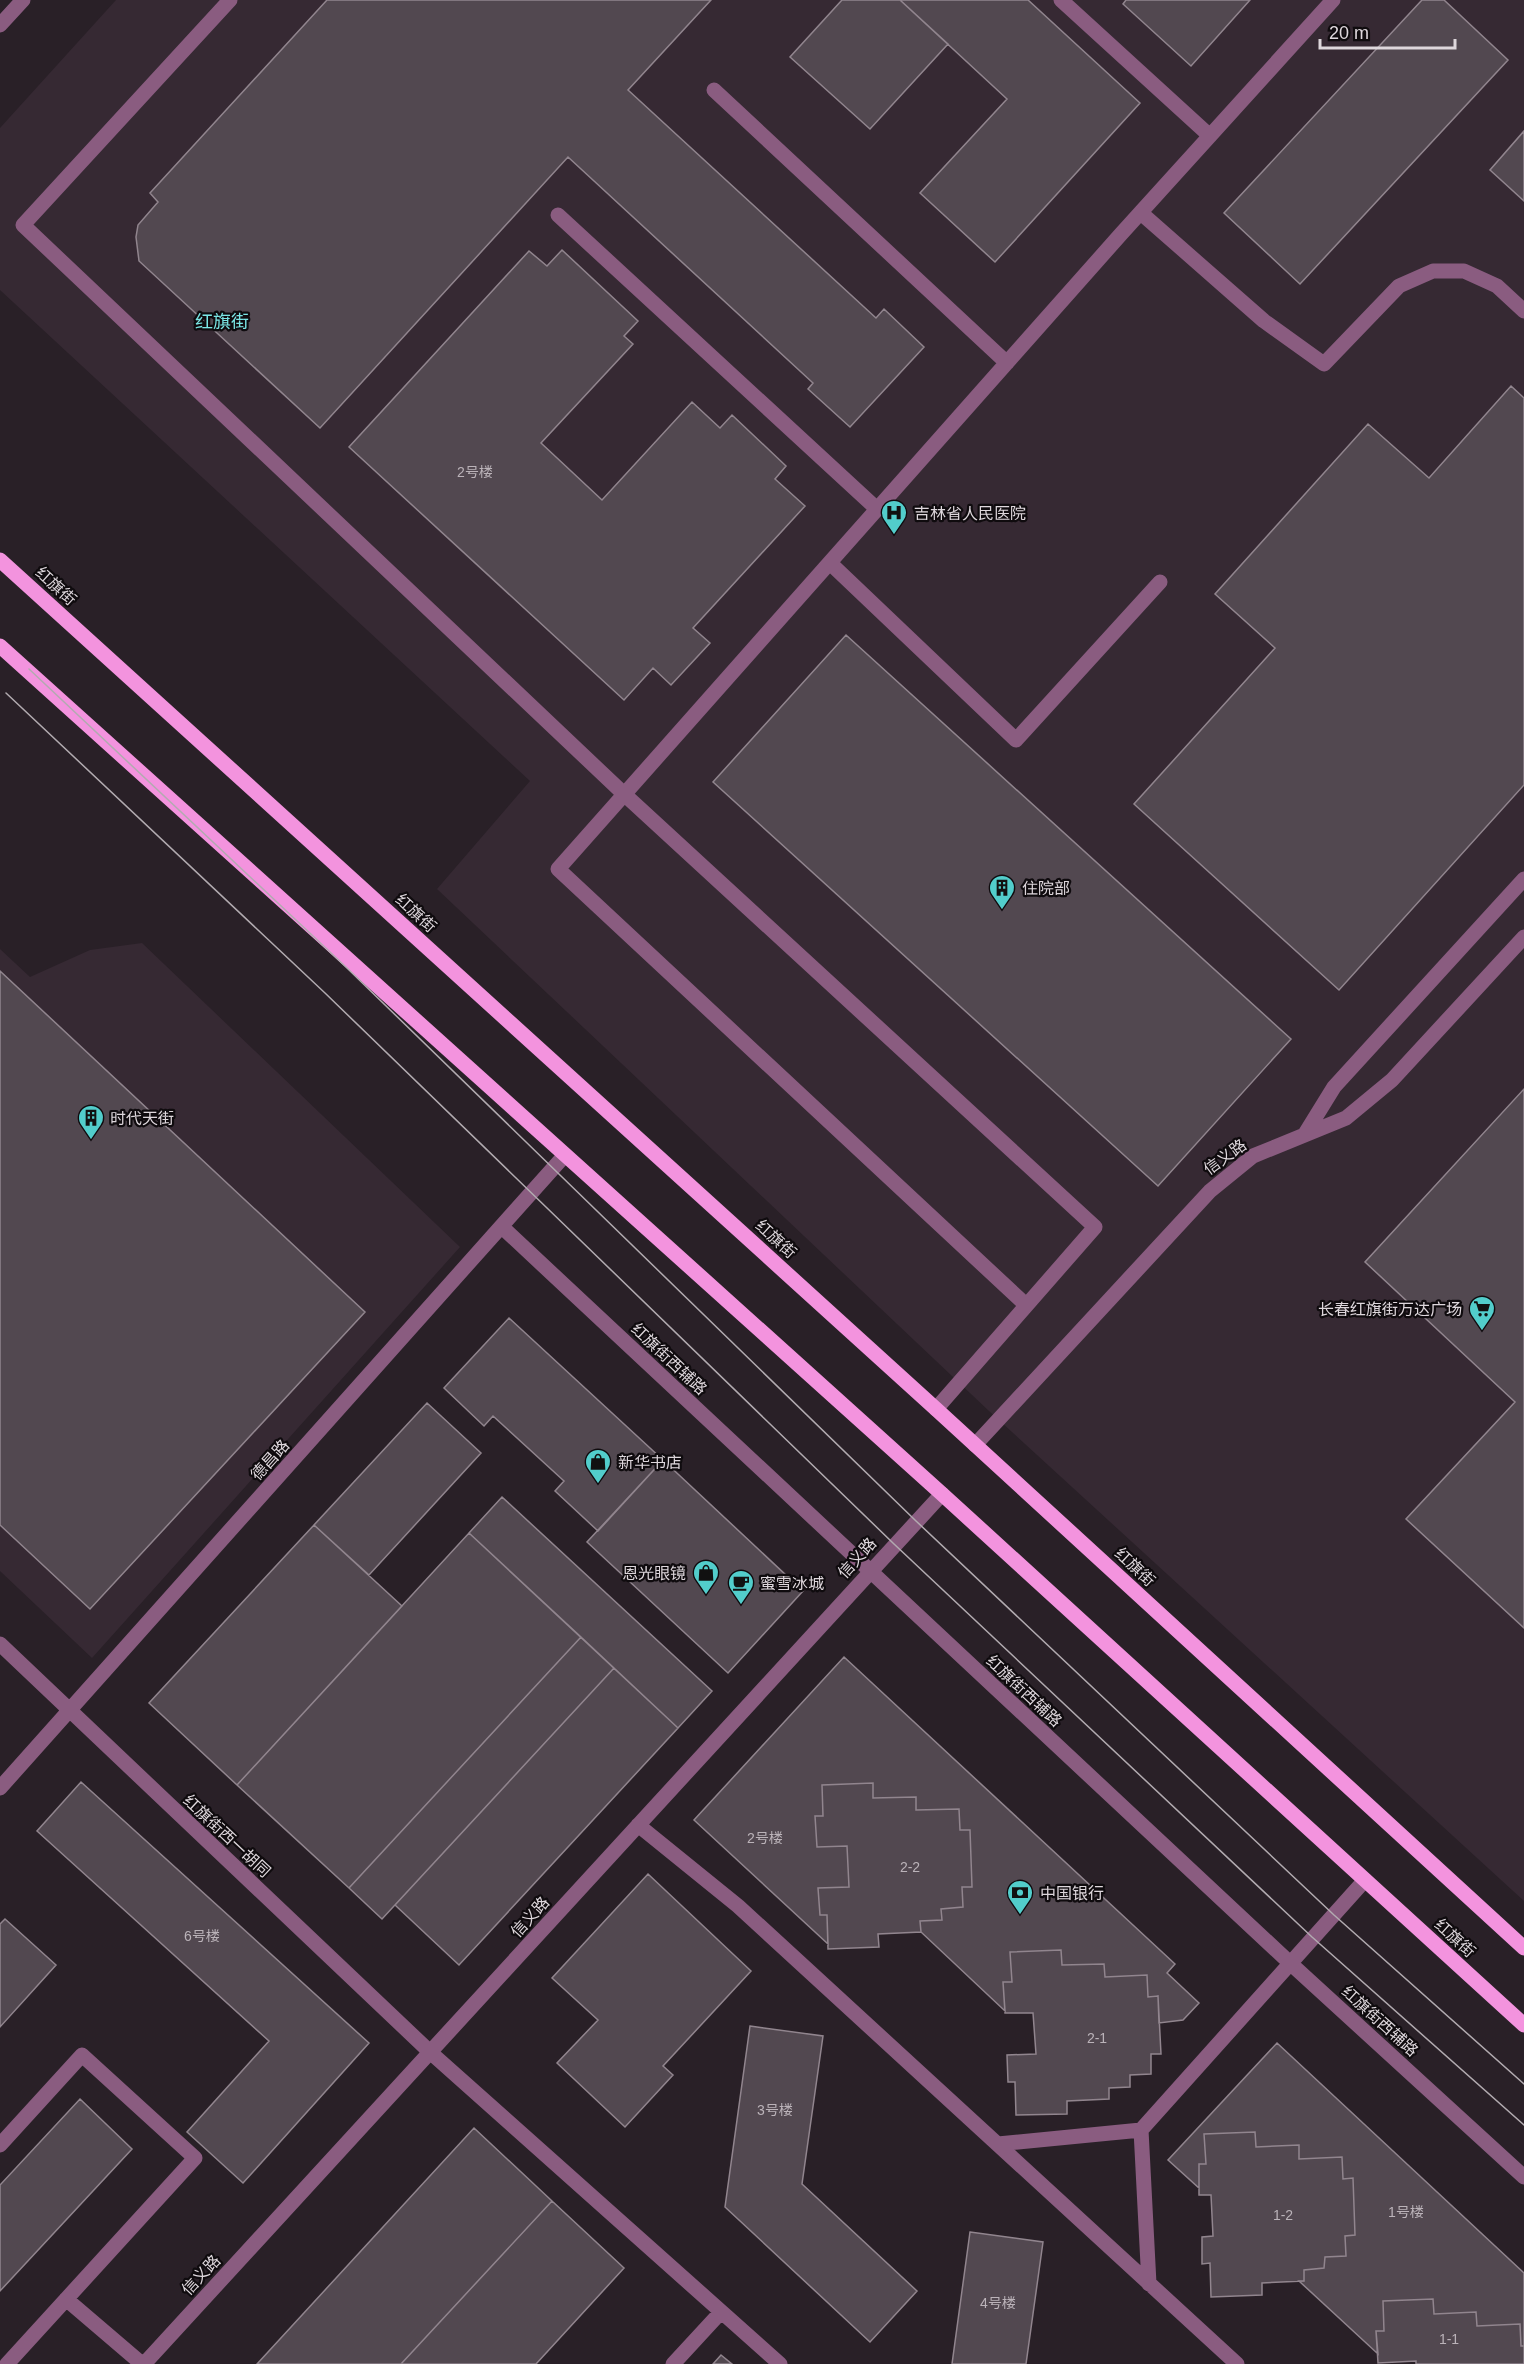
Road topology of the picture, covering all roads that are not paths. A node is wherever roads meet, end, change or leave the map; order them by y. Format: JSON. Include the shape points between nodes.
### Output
{"nodes":[{"id":1,"x":23,"y":0,"type":"edge"},
{"id":2,"x":230,"y":0,"type":"edge"},
{"id":3,"x":1061,"y":0,"type":"edge"},
{"id":4,"x":1333,"y":0,"type":"edge"},
{"id":5,"x":0,"y":25,"type":"edge"},
{"id":6,"x":714,"y":90,"type":"dead end"},
{"id":7,"x":1210,"y":136,"type":"junction"},
{"id":8,"x":1141,"y":213,"type":"junction"},
{"id":9,"x":558,"y":215,"type":"dead end"},
{"id":10,"x":1524,"y":310,"type":"edge"},
{"id":11,"x":1007,"y":363,"type":"junction"},
{"id":12,"x":877,"y":510,"type":"junction"},
{"id":13,"x":0,"y":560,"type":"edge"},
{"id":14,"x":830,"y":563,"type":"junction"},
{"id":15,"x":1160,"y":582,"type":"dead end"},
{"id":16,"x":0,"y":646,"type":"edge"},
{"id":17,"x":624,"y":794,"type":"junction"},
{"id":18,"x":1524,"y":879,"type":"edge"},
{"id":19,"x":1524,"y":937,"type":"edge"},
{"id":20,"x":1305,"y":1134,"type":"junction"},
{"id":21,"x":565,"y":1155,"type":"junction"},
{"id":22,"x":502,"y":1227,"type":"junction"},
{"id":23,"x":1026,"y":1305,"type":"junction"},
{"id":24,"x":936,"y":1409,"type":"junction"},
{"id":25,"x":975,"y":1444,"type":"junction"},
{"id":26,"x":942,"y":1494,"type":"junction"},
{"id":27,"x":870,"y":1572,"type":"junction"},
{"id":28,"x":0,"y":1644,"type":"edge"},
{"id":29,"x":70,"y":1712,"type":"junction"},
{"id":30,"x":0,"y":1788,"type":"edge"},
{"id":31,"x":638,"y":1825,"type":"junction"},
{"id":32,"x":1365,"y":1880,"type":"junction"},
{"id":33,"x":1524,"y":1948,"type":"edge"},
{"id":34,"x":1290,"y":1963,"type":"junction"},
{"id":35,"x":1524,"y":2025,"type":"edge"},
{"id":36,"x":430,"y":2052,"type":"junction"},
{"id":37,"x":1141,"y":2130,"type":"junction"},
{"id":38,"x":998,"y":2144,"type":"junction"},
{"id":39,"x":0,"y":2145,"type":"edge"},
{"id":40,"x":1524,"y":2177,"type":"edge"},
{"id":41,"x":1149,"y":2284,"type":"junction"},
{"id":42,"x":66,"y":2299,"type":"junction"},
{"id":43,"x":721,"y":2312,"type":"junction"},
{"id":44,"x":7,"y":2364,"type":"edge"},
{"id":45,"x":143,"y":2364,"type":"edge"},
{"id":46,"x":673,"y":2364,"type":"edge"},
{"id":47,"x":780,"y":2364,"type":"edge"},
{"id":48,"x":1237,"y":2364,"type":"edge"}],
"edges":[{"from":1,"to":5,"type":"street"},
{"from":2,"to":17,"type":"street","via":[[22,225]]},
{"from":3,"to":7,"type":"street"},
{"from":4,"to":7,"type":"street"},
{"from":6,"to":11,"type":"street"},
{"from":7,"to":8,"type":"street"},
{"from":8,"to":10,"type":"street","via":[[1264,321],[1324,364],[1399,286],[1433,271],[1464,271],[1497,286]]},
{"from":8,"to":11,"type":"street"},
{"from":9,"to":12,"type":"street"},
{"from":11,"to":12,"type":"street"},
{"from":12,"to":14,"type":"street"},
{"from":13,"to":24,"type":"main road","name":"红旗街"},
{"from":14,"to":15,"type":"street","via":[[1016,740]]},
{"from":14,"to":17,"type":"street"},
{"from":16,"to":21,"type":"main road","name":"红旗街"},
{"from":17,"to":23,"type":"street","via":[[558,869]]},
{"from":17,"to":23,"type":"street","via":[[1095,1227]]},
{"from":18,"to":20,"type":"street","via":[[1334,1087]]},
{"from":19,"to":20,"type":"street","name":"信义路","via":[[1392,1080],[1346,1118]]},
{"from":20,"to":25,"type":"street","name":"信义路","via":[[1253,1156],[1210,1191]]},
{"from":21,"to":22,"type":"street","name":"德昌路"},
{"from":21,"to":26,"type":"main road","name":"红旗街"},
{"from":22,"to":27,"type":"street","name":"红旗街西辅路"},
{"from":22,"to":29,"type":"street","name":"德昌路"},
{"from":23,"to":24,"type":"street"},
{"from":24,"to":25,"type":"main road","name":"红旗街"},
{"from":25,"to":33,"type":"main road","name":"红旗街"},
{"from":26,"to":27,"type":"street","name":"信义路"},
{"from":26,"to":32,"type":"main road","name":"红旗街"},
{"from":27,"to":31,"type":"street","name":"信义路"},
{"from":27,"to":34,"type":"street","name":"红旗街西辅路"},
{"from":28,"to":29,"type":"street","name":"红旗街西一胡同"},
{"from":29,"to":30,"type":"street","name":"德昌路"},
{"from":29,"to":36,"type":"street","name":"红旗街西一胡同"},
{"from":31,"to":36,"type":"street","name":"信义路"},
{"from":31,"to":38,"type":"street","via":[[738,1906]]},
{"from":32,"to":34,"type":"street"},
{"from":32,"to":35,"type":"main road","name":"红旗街"},
{"from":34,"to":37,"type":"street"},
{"from":34,"to":40,"type":"street","name":"红旗街西辅路"},
{"from":36,"to":43,"type":"street","name":"红旗街西一胡同"},
{"from":36,"to":45,"type":"street","name":"信义路"},
{"from":37,"to":38,"type":"street"},
{"from":37,"to":41,"type":"street"},
{"from":38,"to":41,"type":"street"},
{"from":39,"to":42,"type":"street","via":[[82,2055],[195,2158]]},
{"from":41,"to":48,"type":"street"},
{"from":42,"to":44,"type":"street"},
{"from":42,"to":45,"type":"street"},
{"from":43,"to":46,"type":"street"},
{"from":43,"to":47,"type":"street","name":"红旗街西一胡同"}]}
